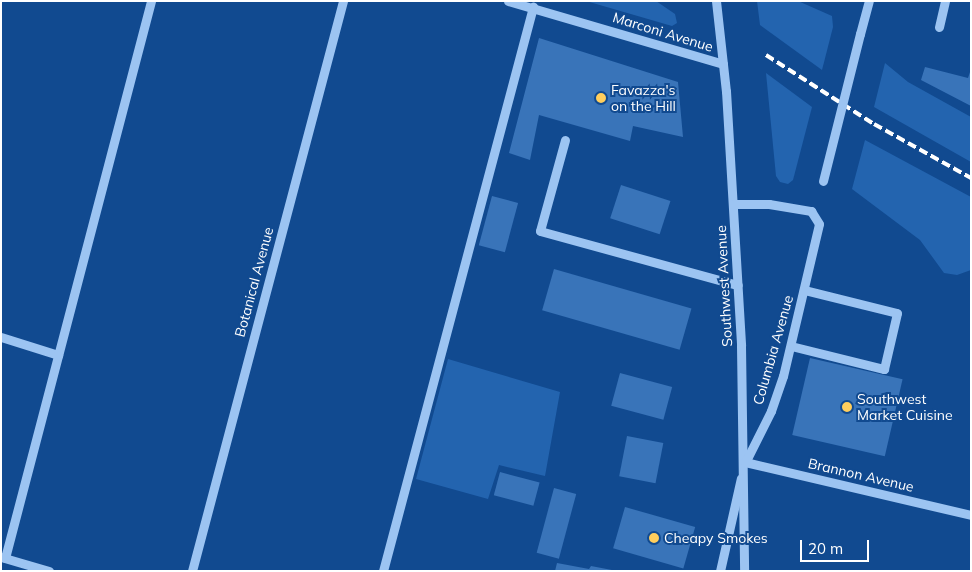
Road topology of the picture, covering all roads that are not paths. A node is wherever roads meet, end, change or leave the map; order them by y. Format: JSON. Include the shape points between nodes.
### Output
{"nodes":[{"id":1,"x":151,"y":1,"type":"edge"},
{"id":2,"x":343,"y":1,"type":"edge"},
{"id":3,"x":508,"y":1,"type":"edge"},
{"id":4,"x":716,"y":1,"type":"edge"},
{"id":5,"x":869,"y":1,"type":"edge"},
{"id":6,"x":945,"y":1,"type":"edge"},
{"id":7,"x":532,"y":7,"type":"junction"},
{"id":8,"x":939,"y":27,"type":"dead end"},
{"id":9,"x":723,"y":64,"type":"junction"},
{"id":10,"x":565,"y":140,"type":"dead end"},
{"id":11,"x":823,"y":181,"type":"dead end"},
{"id":12,"x":734,"y":204,"type":"junction"},
{"id":13,"x":738,"y":285,"type":"junction"},
{"id":14,"x":804,"y":290,"type":"junction"},
{"id":15,"x":1,"y":337,"type":"edge"},
{"id":16,"x":791,"y":346,"type":"junction"},
{"id":17,"x":58,"y":355,"type":"junction"},
{"id":18,"x":745,"y":462,"type":"junction"},
{"id":19,"x":971,"y":515,"type":"edge"},
{"id":20,"x":3,"y":558,"type":"edge"},
{"id":21,"x":49,"y":571,"type":"edge"},
{"id":22,"x":192,"y":571,"type":"edge"},
{"id":23,"x":383,"y":571,"type":"edge"},
{"id":24,"x":720,"y":571,"type":"edge"},
{"id":25,"x":744,"y":571,"type":"edge"}],
"edges":[{"from":1,"to":17,"type":"street"},
{"from":2,"to":22,"type":"street","name":"Botanical Avenue"},
{"from":3,"to":7,"type":"street","name":"Marconi Avenue"},
{"from":4,"to":9,"type":"street","name":"Southwest Avenue","bridge":true},
{"from":5,"to":11,"type":"street","bridge":true},
{"from":6,"to":8,"type":"street"},
{"from":7,"to":9,"type":"street","name":"Marconi Avenue"},
{"from":7,"to":23,"type":"street"},
{"from":9,"to":12,"type":"street","name":"Southwest Avenue","bridge":true},
{"from":10,"to":13,"type":"street","via":[[540,231]]},
{"from":12,"to":13,"type":"street","name":"Southwest Avenue"},
{"from":12,"to":14,"type":"street","name":"Columbia Avenue","via":[[769,204],[811,211],[817,216],[819,224]]},
{"from":13,"to":18,"type":"street","name":"Southwest Avenue"},
{"from":14,"to":16,"type":"street","name":"Columbia Avenue"},
{"from":14,"to":16,"type":"street","via":[[897,313],[884,368]]},
{"from":15,"to":17,"type":"street"},
{"from":16,"to":18,"type":"street","name":"Columbia Avenue","via":[[771,412]]},
{"from":17,"to":20,"type":"street"},
{"from":18,"to":19,"type":"street","name":"Brannon Avenue"},
{"from":18,"to":24,"type":"street","name":"Columbia Avenue"},
{"from":18,"to":25,"type":"street","name":"Southwest Avenue"},
{"from":20,"to":21,"type":"street"}]}
